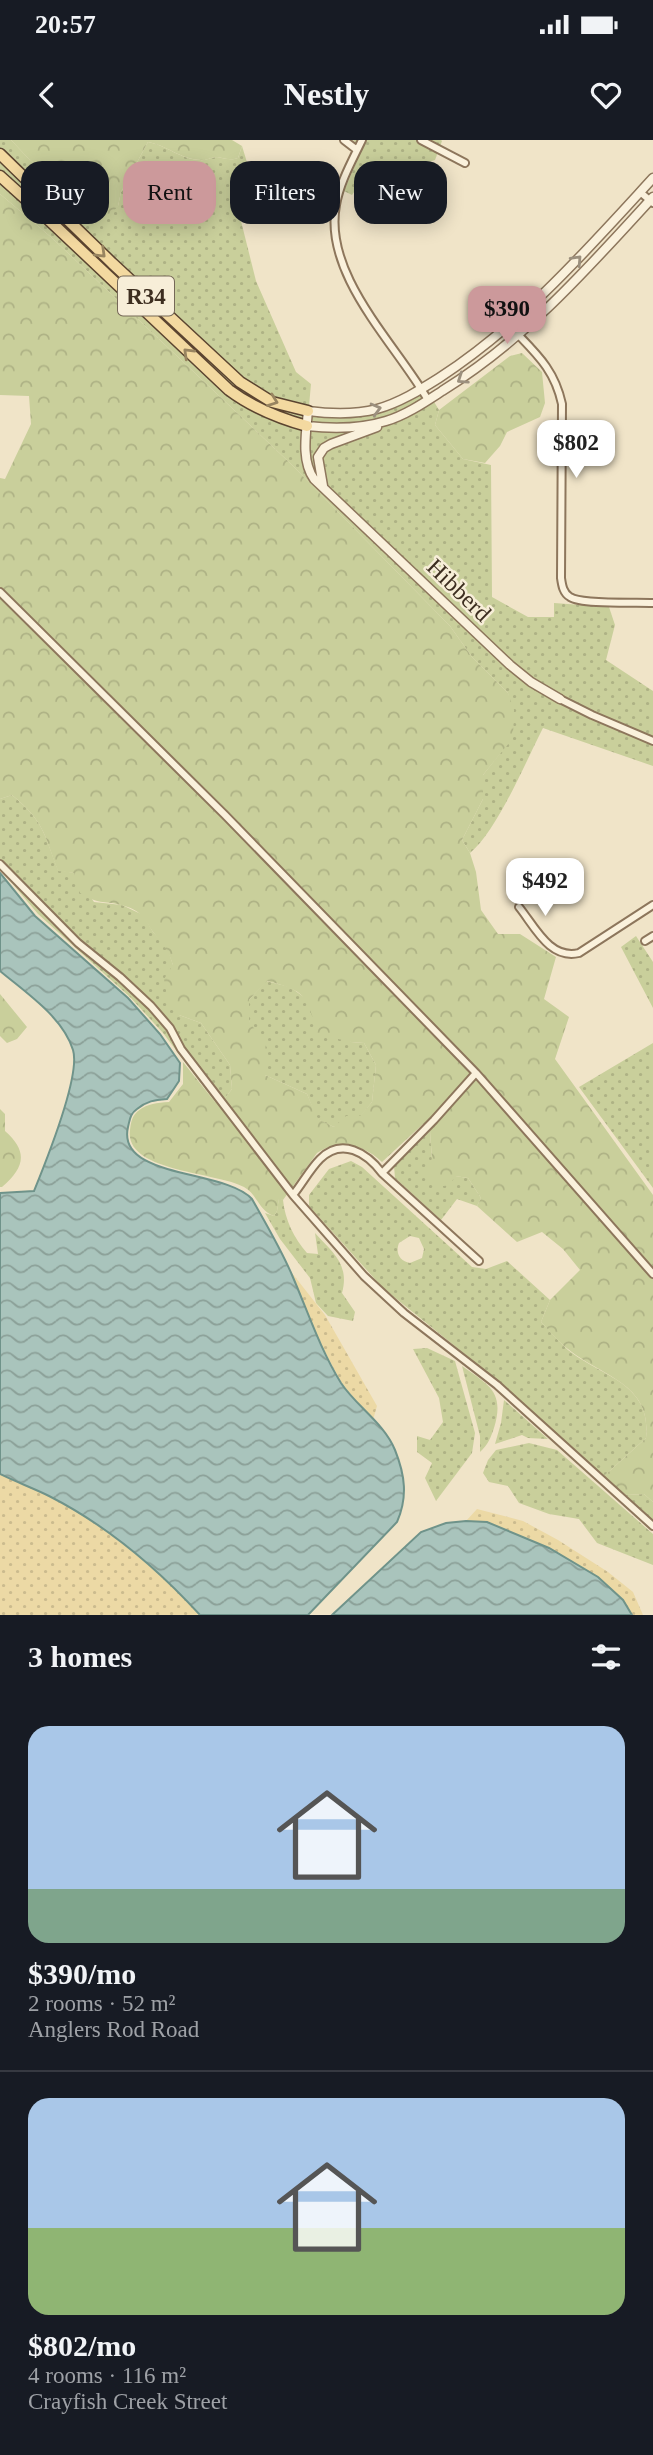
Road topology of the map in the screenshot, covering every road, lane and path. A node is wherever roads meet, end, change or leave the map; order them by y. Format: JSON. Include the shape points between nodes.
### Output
{"nodes":[{"id":1,"x":344,"y":140,"type":"edge"},
{"id":2,"x":362,"y":140,"type":"edge"},
{"id":3,"x":421,"y":140,"type":"edge"},
{"id":4,"x":357,"y":150,"type":"junction"},
{"id":5,"x":0,"y":154,"type":"edge"},
{"id":6,"x":465,"y":163,"type":"dead end"},
{"id":7,"x":0,"y":176,"type":"edge"},
{"id":8,"x":653,"y":177,"type":"edge"},
{"id":9,"x":640,"y":192,"type":"junction"},
{"id":10,"x":652,"y":200,"type":"edge"},
{"id":11,"x":509,"y":325,"type":"junction"},
{"id":12,"x":519,"y":336,"type":"junction"},
{"id":13,"x":422,"y":389,"type":"junction"},
{"id":14,"x":428,"y":400,"type":"junction"},
{"id":15,"x":308,"y":411,"type":"junction"},
{"id":16,"x":388,"y":420,"type":"junction"},
{"id":17,"x":307,"y":426,"type":"junction"},
{"id":18,"x":323,"y":486,"type":"junction"},
{"id":19,"x":0,"y":592,"type":"edge"},
{"id":20,"x":653,"y":603,"type":"edge"},
{"id":21,"x":560,"y":699,"type":"joint"},
{"id":22,"x":653,"y":741,"type":"edge"},
{"id":23,"x":0,"y":864,"type":"edge"},
{"id":24,"x":653,"y":905,"type":"edge"},
{"id":25,"x":519,"y":907,"type":"dead end"},
{"id":26,"x":653,"y":936,"type":"edge"},
{"id":27,"x":645,"y":941,"type":"dead end"},
{"id":28,"x":476,"y":1073,"type":"junction"},
{"id":29,"x":382,"y":1172,"type":"junction"},
{"id":30,"x":293,"y":1195,"type":"junction"},
{"id":31,"x":479,"y":1261,"type":"dead end"},
{"id":32,"x":653,"y":1274,"type":"edge"},
{"id":33,"x":653,"y":1526,"type":"edge"}],
"edges":[{"from":1,"to":4,"type":"street"},
{"from":2,"to":4,"type":"street"},
{"from":3,"to":6,"type":"street"},
{"from":4,"to":13,"type":"street","via":[[336,204],[337,251],[352,284]]},
{"from":5,"to":15,"type":"main road","number":"R34","one_way":true,"via":[[240,382],[272,402]]},
{"from":17,"to":7,"type":"main road","number":"R34","one_way":true,"via":[[279,419],[229,390]]},
{"from":8,"to":9,"type":"street"},
{"from":9,"to":10,"type":"street"},
{"from":11,"to":9,"type":"street","one_way":true},
{"from":10,"to":12,"type":"street"},
{"from":11,"to":12,"type":"street"},
{"from":11,"to":13,"type":"street"},
{"from":12,"to":14,"type":"street","one_way":true},
{"from":12,"to":20,"type":"street","via":[[549,368],[562,404],[564,590],[583,601]]},
{"from":13,"to":14,"type":"street"},
{"from":15,"to":13,"type":"street","one_way":true,"via":[[367,411]]},
{"from":14,"to":16,"type":"street"},
{"from":15,"to":17,"type":"street","name":"Hibberd"},
{"from":16,"to":17,"type":"street","via":[[349,428]]},
{"from":16,"to":18,"type":"street","via":[[324,448],[318,457]]},
{"from":17,"to":18,"type":"street","name":"Hibberd","via":[[307,464]]},
{"from":18,"to":21,"type":"street","name":"Hibberd","via":[[510,665]]},
{"from":19,"to":28,"type":"street"},
{"from":21,"to":22,"type":"street","name":"Hibberd"},
{"from":23,"to":30,"type":"street","via":[[170,1028],[181,1049]]},
{"from":24,"to":25,"type":"street","via":[[579,953],[560,953],[549,945]]},
{"from":26,"to":27,"type":"street"},
{"from":28,"to":29,"type":"street"},
{"from":28,"to":32,"type":"street"},
{"from":29,"to":30,"type":"street","via":[[362,1153],[335,1151],[320,1159]]},
{"from":29,"to":31,"type":"street"},
{"from":30,"to":33,"type":"street","via":[[404,1314],[497,1385]]}]}
